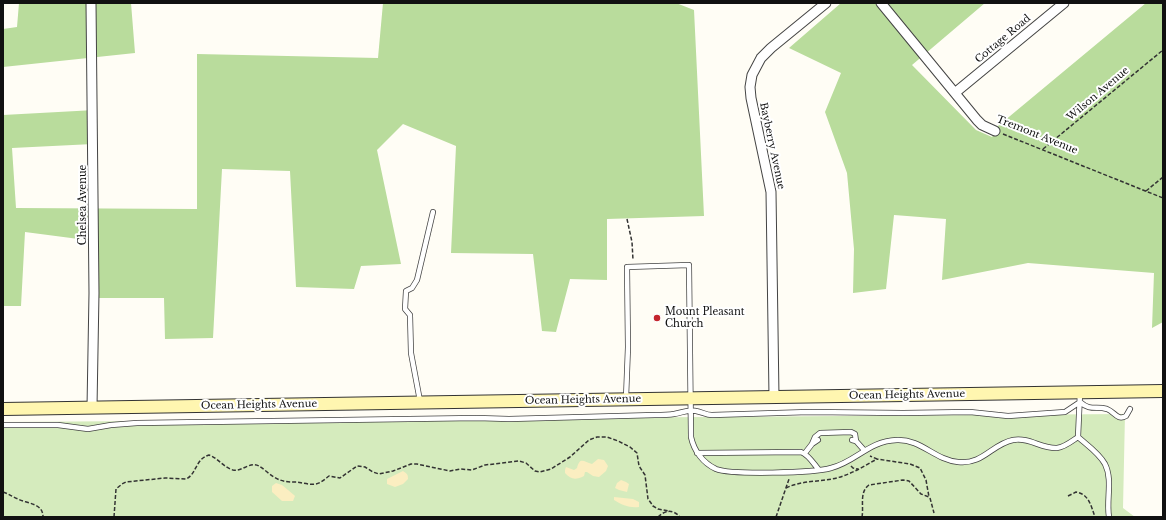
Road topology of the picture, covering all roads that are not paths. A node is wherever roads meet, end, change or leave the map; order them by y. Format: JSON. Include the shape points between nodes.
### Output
{"nodes":[{"id":1,"x":91,"y":3,"type":"edge"},
{"id":2,"x":826,"y":3,"type":"edge"},
{"id":3,"x":881,"y":3,"type":"edge"},
{"id":4,"x":1064,"y":3,"type":"edge"},
{"id":5,"x":956,"y":92,"type":"junction"},
{"id":6,"x":995,"y":131,"type":"road end"},
{"id":7,"x":433,"y":212,"type":"dead end"},
{"id":8,"x":1163,"y":391,"type":"edge"},
{"id":9,"x":774,"y":397,"type":"junction"},
{"id":10,"x":1080,"y":397,"type":"junction"},
{"id":11,"x":626,"y":399,"type":"junction"},
{"id":12,"x":421,"y":402,"type":"junction"},
{"id":13,"x":690,"y":404,"type":"junction"},
{"id":14,"x":92,"y":407,"type":"junction"},
{"id":15,"x":3,"y":409,"type":"edge"},
{"id":16,"x":1130,"y":409,"type":"dead end"},
{"id":17,"x":3,"y":425,"type":"edge"},
{"id":18,"x":1078,"y":437,"type":"junction"},
{"id":19,"x":818,"y":440,"type":"dead end"},
{"id":20,"x":812,"y":444,"type":"junction"},
{"id":21,"x":862,"y":451,"type":"junction"},
{"id":22,"x":697,"y":452,"type":"junction"},
{"id":23,"x":805,"y":453,"type":"junction"},
{"id":24,"x":818,"y":470,"type":"junction"},
{"id":25,"x":1109,"y":517,"type":"edge"}],
"edges":[{"from":1,"to":14,"type":"street","name":"Chelsea Avenue","via":[[94,293]]},
{"from":2,"to":9,"type":"street","name":"Bayberry Avenue","via":[[765,54],[754,69],[750,82],[751,98],[771,192]]},
{"from":3,"to":5,"type":"street","name":"Tremont Avenue"},
{"from":4,"to":5,"type":"street","name":"Cottage Road"},
{"from":5,"to":6,"type":"street","name":"Tremont Avenue","via":[[980,123]]},
{"from":7,"to":12,"type":"lane","via":[[417,280],[412,288],[406,291],[405,310],[410,315],[410,353]]},
{"from":8,"to":10,"type":"main road","name":"Ocean Heights Avenue"},
{"from":9,"to":10,"type":"main road","name":"Ocean Heights Avenue"},
{"from":9,"to":13,"type":"main road","name":"Ocean Heights Avenue"},
{"from":10,"to":13,"type":"lane","via":[[1065,412],[1008,416],[970,412],[706,415]]},
{"from":10,"to":16,"type":"lane","via":[[1086,407],[1106,409],[1120,418],[1126,416]]},
{"from":10,"to":18,"type":"lane"},
{"from":11,"to":12,"type":"main road","name":"Ocean Heights Avenue"},
{"from":11,"to":13,"type":"main road","name":"Ocean Heights Avenue"},
{"from":11,"to":13,"type":"lane","via":[[627,267],[688,265]]},
{"from":12,"to":14,"type":"main road","name":"Ocean Heights Avenue"},
{"from":13,"to":17,"type":"lane","via":[[674,414],[655,416],[137,423],[111,424],[88,429],[58,425]]},
{"from":13,"to":22,"type":"lane","via":[[691,437]]},
{"from":14,"to":15,"type":"main road","name":"Ocean Heights Avenue"},
{"from":18,"to":21,"type":"lane","via":[[1069,444],[1057,448],[1025,440],[1009,441],[980,458],[963,463],[945,459],[921,445],[902,440],[879,443]]},
{"from":18,"to":25,"type":"lane","via":[[1105,464],[1108,473]]},
{"from":19,"to":20,"type":"lane"},
{"from":20,"to":21,"type":"lane","via":[[820,433],[851,432]]},
{"from":20,"to":23,"type":"lane"},
{"from":21,"to":24,"type":"lane","via":[[839,465]]},
{"from":22,"to":23,"type":"lane"},
{"from":22,"to":24,"type":"lane","via":[[701,458],[723,471]]},
{"from":23,"to":24,"type":"lane"}]}
